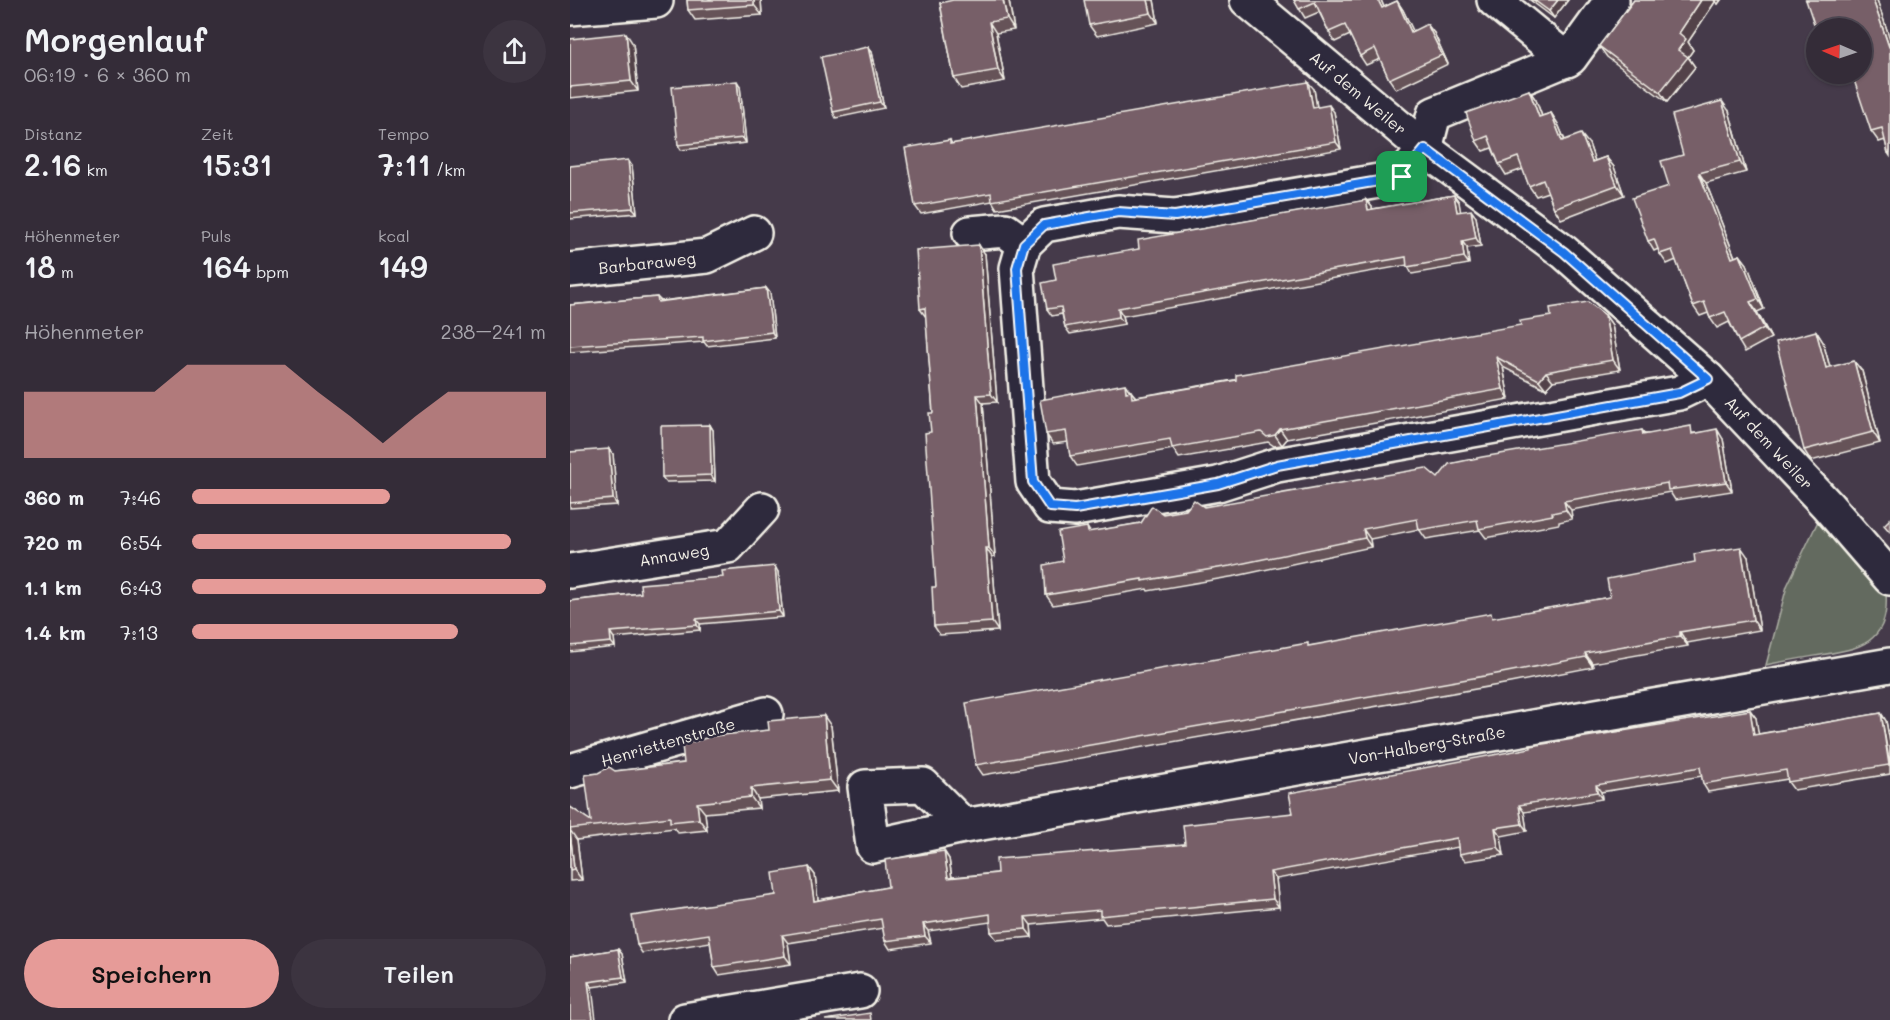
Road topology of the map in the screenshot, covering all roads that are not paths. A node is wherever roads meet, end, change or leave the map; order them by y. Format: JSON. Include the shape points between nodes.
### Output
{"nodes":[{"id":1,"x":1246,"y":0,"type":"edge"},
{"id":2,"x":1494,"y":0,"type":"edge"},
{"id":3,"x":1612,"y":0,"type":"edge"},
{"id":4,"x":656,"y":1,"type":"edge"},
{"id":5,"x":570,"y":8,"type":"edge"},
{"id":6,"x":1567,"y":60,"type":"junction"},
{"id":7,"x":1425,"y":149,"type":"junction"},
{"id":8,"x":970,"y":232,"type":"dead end"},
{"id":9,"x":754,"y":233,"type":"dead end"},
{"id":10,"x":1024,"y":244,"type":"junction"},
{"id":11,"x":570,"y":270,"type":"edge"},
{"id":12,"x":1708,"y":379,"type":"junction"},
{"id":13,"x":762,"y":509,"type":"dead end"},
{"id":14,"x":570,"y":571,"type":"edge"},
{"id":15,"x":1890,"y":578,"type":"edge"},
{"id":16,"x":1890,"y":665,"type":"edge"},
{"id":17,"x":766,"y":714,"type":"dead end"},
{"id":18,"x":570,"y":771,"type":"edge"},
{"id":19,"x":964,"y":826,"type":"dead end"},
{"id":20,"x":860,"y":991,"type":"dead end"},
{"id":21,"x":685,"y":1020,"type":"edge"}],
"edges":[{"from":1,"to":7,"type":"street","name":"Auf dem Weiler"},
{"from":2,"to":6,"type":"street"},
{"from":3,"to":6,"type":"street"},
{"from":4,"to":5,"type":"street"},
{"from":6,"to":7,"type":"street","via":[[1434,114]]},
{"from":7,"to":10,"type":"street","via":[[1402,177],[1175,216],[1118,212],[1044,225]]},
{"from":7,"to":12,"type":"street","name":"Auf dem Weiler","via":[[1564,252]]},
{"from":8,"to":10,"type":"street","via":[[1005,230]]},
{"from":9,"to":11,"type":"street","name":"Barbaraweg","via":[[707,256]]},
{"from":10,"to":12,"type":"street","via":[[1017,268],[1033,482],[1050,507],[1075,509],[1218,484],[1277,465],[1679,393]]},
{"from":12,"to":15,"type":"street","name":"Auf dem Weiler"},
{"from":13,"to":14,"type":"street","name":"Annaweg","via":[[728,546]]},
{"from":16,"to":19,"type":"street","name":"Von-Halberg-Straße"},
{"from":17,"to":18,"type":"street","name":"Henriettenstraße"},
{"from":20,"to":21,"type":"street"}]}
